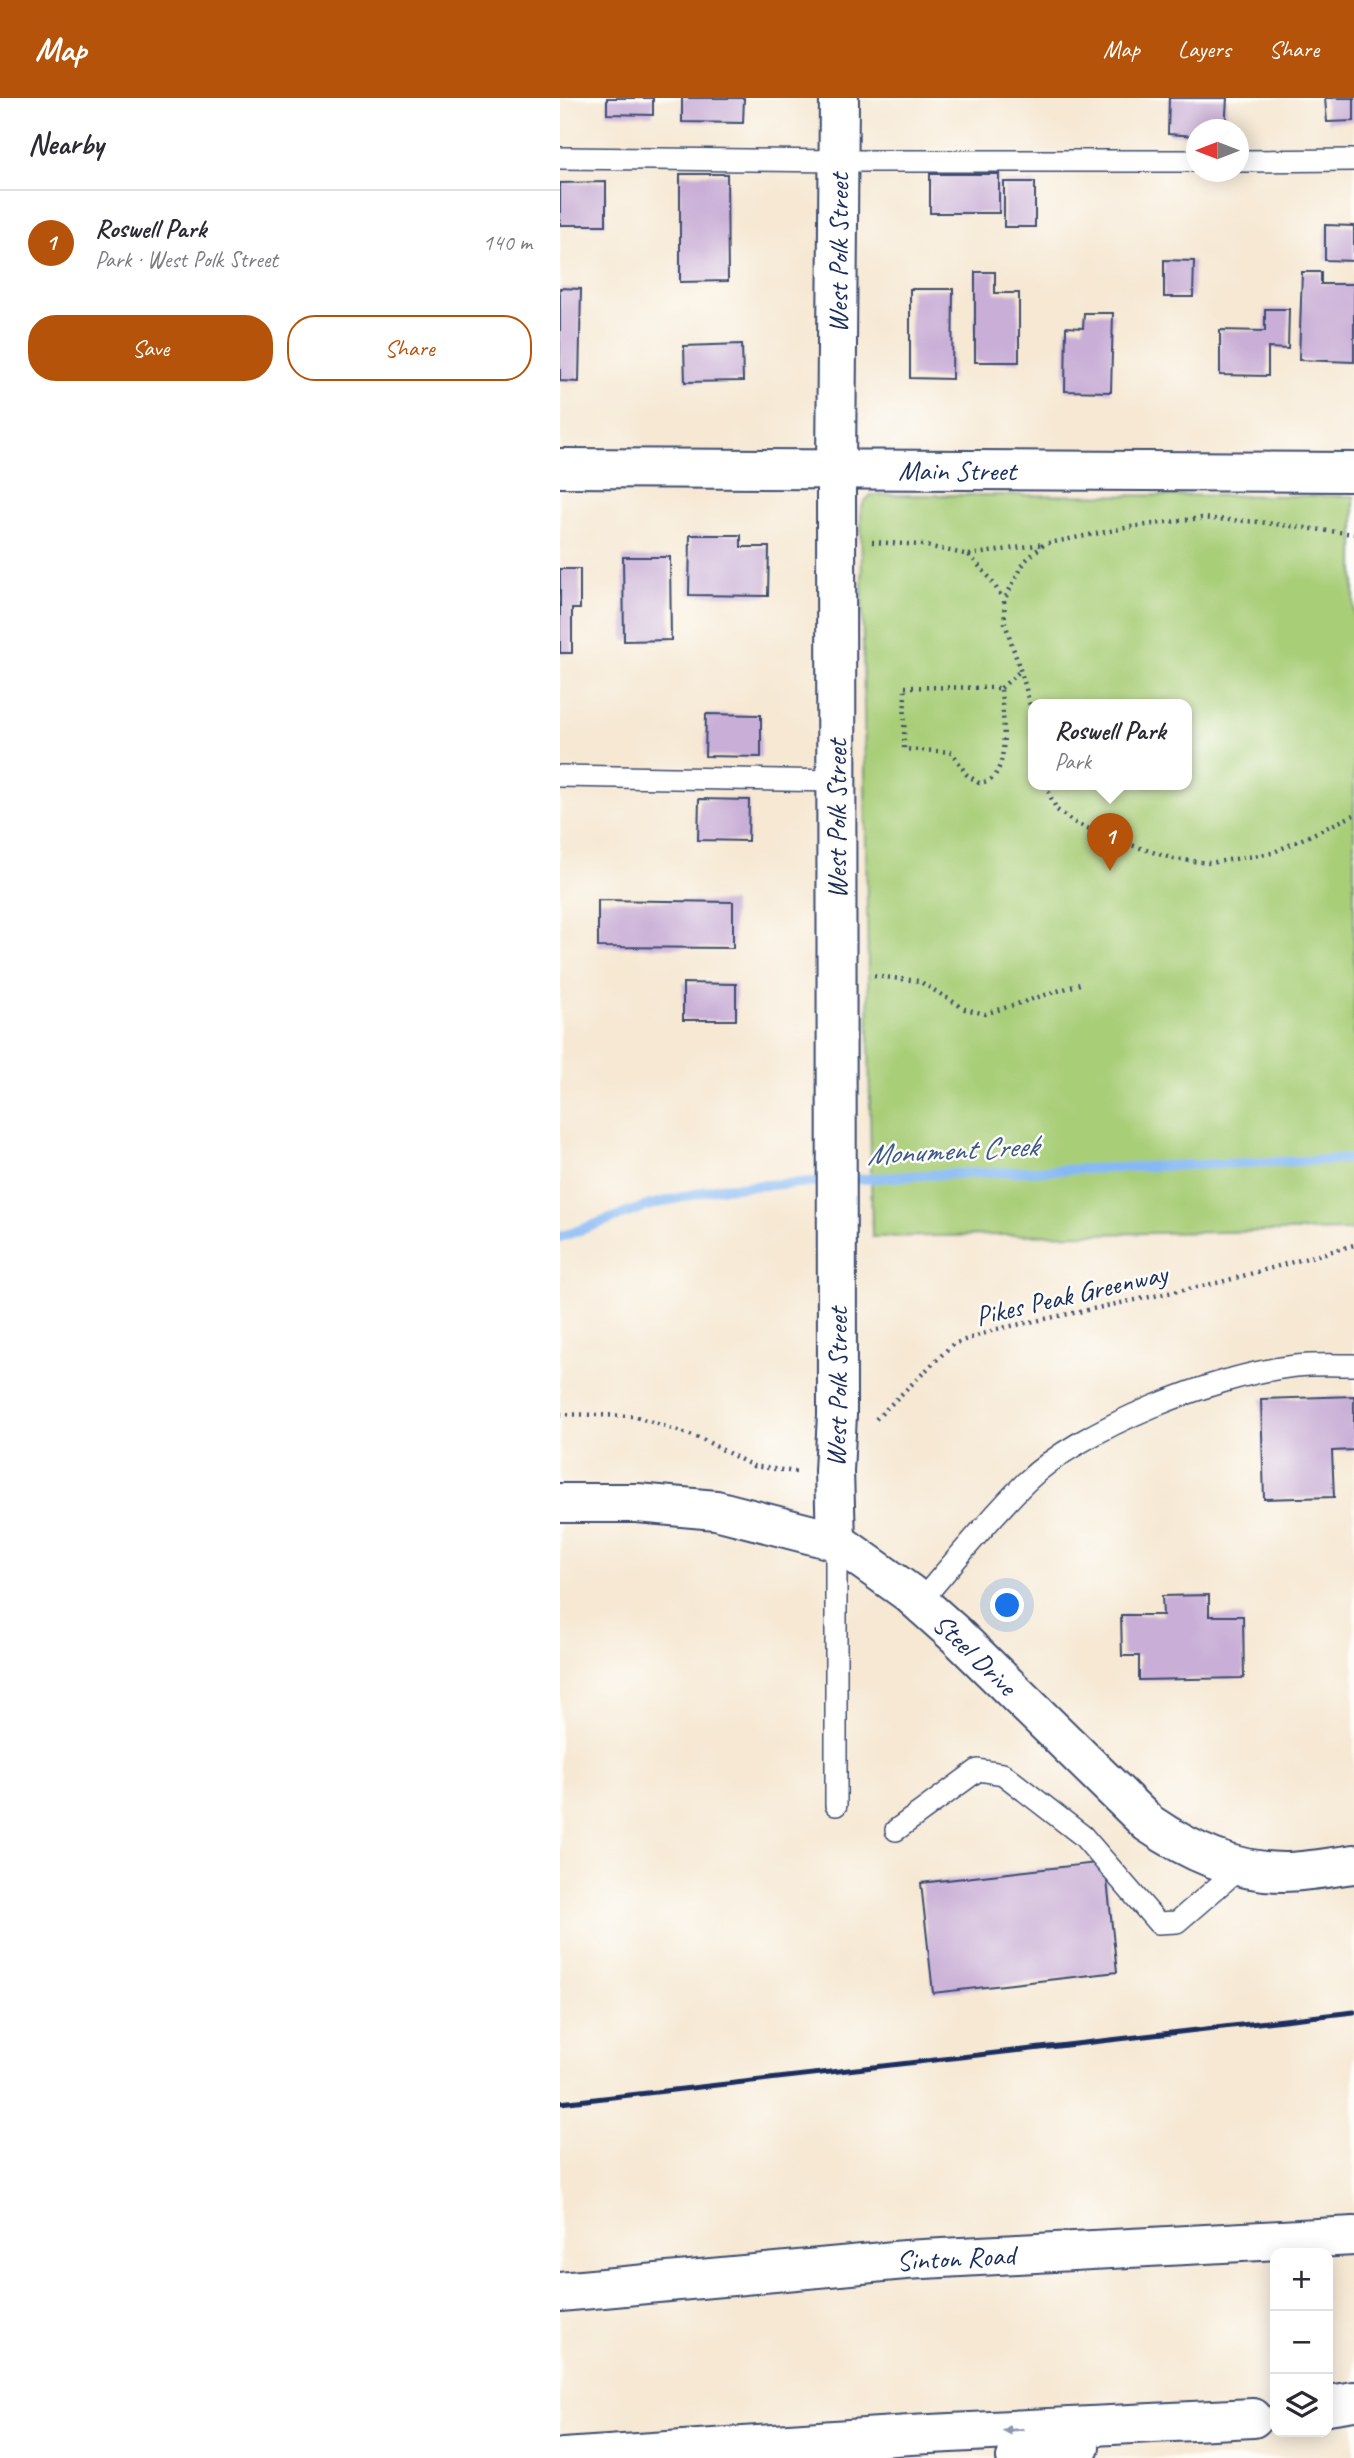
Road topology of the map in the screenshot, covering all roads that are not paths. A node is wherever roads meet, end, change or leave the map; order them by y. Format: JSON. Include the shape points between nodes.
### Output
{"nodes":[{"id":1,"x":839,"y":98,"type":"edge"},
{"id":2,"x":560,"y":158,"type":"edge"},
{"id":3,"x":1354,"y":160,"type":"edge"},
{"id":4,"x":1186,"y":161,"type":"edge"},
{"id":5,"x":1249,"y":161,"type":"edge"},
{"id":6,"x":838,"y":162,"type":"junction"},
{"id":7,"x":560,"y":468,"type":"edge"},
{"id":8,"x":836,"y":470,"type":"junction"},
{"id":9,"x":1354,"y":472,"type":"edge"},
{"id":10,"x":560,"y":776,"type":"edge"},
{"id":11,"x":836,"y":781,"type":"junction"},
{"id":12,"x":1354,"y":1365,"type":"edge"},
{"id":13,"x":560,"y":1503,"type":"edge"},
{"id":14,"x":836,"y":1541,"type":"junction"},
{"id":15,"x":920,"y":1602,"type":"junction"},
{"id":16,"x":836,"y":1805,"type":"dead end"},
{"id":17,"x":896,"y":1830,"type":"dead end"},
{"id":18,"x":1354,"y":1864,"type":"edge"},
{"id":19,"x":1241,"y":1867,"type":"junction"},
{"id":20,"x":1354,"y":2236,"type":"edge"},
{"id":21,"x":560,"y":2292,"type":"edge"},
{"id":22,"x":1354,"y":2401,"type":"edge"},
{"id":23,"x":1333,"y":2404,"type":"edge"},
{"id":24,"x":1264,"y":2416,"type":"edge"},
{"id":25,"x":563,"y":2458,"type":"edge"},
{"id":26,"x":1016,"y":2458,"type":"edge"}],
"edges":[{"from":1,"to":6,"type":"main road","name":"West Polk Street"},
{"from":2,"to":6,"type":"lane"},
{"from":3,"to":5,"type":"lane"},
{"from":4,"to":6,"type":"lane"},
{"from":6,"to":8,"type":"main road","name":"West Polk Street"},
{"from":7,"to":8,"type":"main road","name":"Main Street"},
{"from":8,"to":9,"type":"main road","name":"Main Street"},
{"from":8,"to":11,"type":"main road","name":"West Polk Street"},
{"from":10,"to":11,"type":"lane"},
{"from":11,"to":14,"type":"main road","name":"West Polk Street"},
{"from":12,"to":15,"type":"lane","via":[[1297,1366],[1246,1374],[1183,1395],[1085,1438],[1027,1481]]},
{"from":13,"to":14,"type":"main road","name":"Steel Drive","via":[[716,1510]]},
{"from":14,"to":15,"type":"main road","name":"Steel Drive"},
{"from":14,"to":16,"type":"lane"},
{"from":15,"to":19,"type":"main road","name":"Steel Drive","via":[[1148,1823],[1178,1844]]},
{"from":17,"to":19,"type":"lane","via":[[978,1770],[1003,1774],[1083,1836],[1158,1923],[1177,1922]]},
{"from":18,"to":19,"type":"main road","name":"Steel Drive","via":[[1284,1872]]},
{"from":20,"to":21,"type":"main road","name":"Sinton Road","via":[[905,2260]]},
{"from":22,"to":23,"type":"main road"},
{"from":24,"to":25,"type":"main road","one_way":true},
{"from":24,"to":26,"type":"main road"}]}
